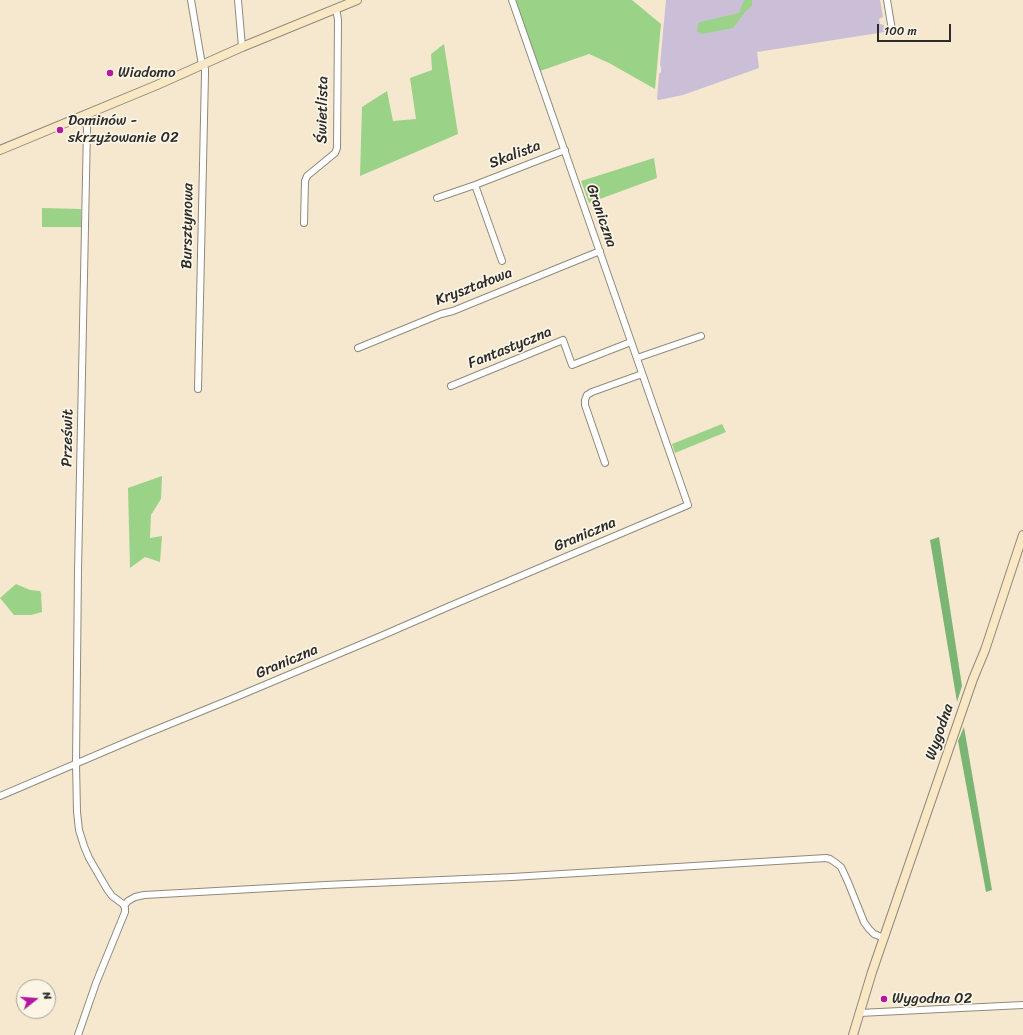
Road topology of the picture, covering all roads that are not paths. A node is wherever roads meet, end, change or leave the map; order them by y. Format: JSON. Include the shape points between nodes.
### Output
{"nodes":[{"id":1,"x":191,"y":0,"type":"edge"},
{"id":2,"x":238,"y":0,"type":"edge"},
{"id":3,"x":357,"y":0,"type":"edge"},
{"id":4,"x":512,"y":0,"type":"edge"},
{"id":5,"x":887,"y":0,"type":"edge"},
{"id":6,"x":336,"y":8,"type":"junction"},
{"id":7,"x":892,"y":30,"type":"dead end"},
{"id":8,"x":242,"y":47,"type":"junction"},
{"id":9,"x":202,"y":65,"type":"junction"},
{"id":10,"x":84,"y":115,"type":"junction"},
{"id":11,"x":0,"y":150,"type":"edge"},
{"id":12,"x":565,"y":150,"type":"junction"},
{"id":13,"x":475,"y":185,"type":"junction"},
{"id":14,"x":437,"y":198,"type":"dead end"},
{"id":15,"x":304,"y":223,"type":"dead end"},
{"id":16,"x":600,"y":251,"type":"junction"},
{"id":17,"x":502,"y":262,"type":"dead end"},
{"id":18,"x":701,"y":336,"type":"dead end"},
{"id":19,"x":631,"y":342,"type":"junction"},
{"id":20,"x":358,"y":348,"type":"dead end"},
{"id":21,"x":637,"y":358,"type":"junction"},
{"id":22,"x":642,"y":374,"type":"junction"},
{"id":23,"x":451,"y":386,"type":"dead end"},
{"id":24,"x":198,"y":389,"type":"dead end"},
{"id":25,"x":605,"y":463,"type":"dead end"},
{"id":26,"x":1023,"y":535,"type":"edge"},
{"id":27,"x":76,"y":763,"type":"junction"},
{"id":28,"x":0,"y":796,"type":"edge"},
{"id":29,"x":124,"y":906,"type":"junction"},
{"id":30,"x":884,"y":938,"type":"junction"},
{"id":31,"x":1023,"y":1005,"type":"edge"},
{"id":32,"x":859,"y":1013,"type":"junction"},
{"id":33,"x":78,"y":1035,"type":"edge"},
{"id":34,"x":853,"y":1035,"type":"edge"}],
"edges":[{"from":1,"to":9,"type":"street","name":"Bursztynowa"},
{"from":2,"to":8,"type":"street"},
{"from":3,"to":6,"type":"street"},
{"from":4,"to":12,"type":"street","name":"Graniczna"},
{"from":5,"to":7,"type":"street"},
{"from":6,"to":8,"type":"street"},
{"from":6,"to":15,"type":"street","name":"Świetlista","via":[[337,148],[335,153],[307,176]]},
{"from":8,"to":9,"type":"street"},
{"from":9,"to":10,"type":"street"},
{"from":9,"to":24,"type":"street","name":"Bursztynowa","via":[[205,74]]},
{"from":10,"to":11,"type":"street"},
{"from":10,"to":27,"type":"street","name":"Prześwit","via":[[87,128]]},
{"from":12,"to":13,"type":"street","name":"Skalista"},
{"from":12,"to":16,"type":"street","name":"Graniczna"},
{"from":13,"to":14,"type":"street","name":"Skalista"},
{"from":13,"to":17,"type":"street","name":"Skalista"},
{"from":16,"to":19,"type":"street","name":"Graniczna"},
{"from":16,"to":20,"type":"street","name":"Kryształowa"},
{"from":18,"to":21,"type":"street"},
{"from":19,"to":21,"type":"street","name":"Graniczna"},
{"from":19,"to":23,"type":"street","name":"Fantastyczna","via":[[572,365],[563,340]]},
{"from":21,"to":22,"type":"street","name":"Graniczna"},
{"from":22,"to":25,"type":"street","via":[[587,395],[585,405]]},
{"from":22,"to":27,"type":"street","name":"Graniczna","via":[[688,505]]},
{"from":26,"to":30,"type":"street","name":"Wygodna"},
{"from":27,"to":28,"type":"street","name":"Graniczna"},
{"from":27,"to":29,"type":"street","name":"Prześwit","via":[[77,812],[82,840],[107,889]]},
{"from":29,"to":30,"type":"street","via":[[135,897],[144,895],[826,858],[841,867],[869,929]]},
{"from":29,"to":33,"type":"street","via":[[124,916],[96,982]]},
{"from":30,"to":32,"type":"street","name":"Wygodna"},
{"from":31,"to":32,"type":"street"},
{"from":32,"to":34,"type":"street","name":"Wygodna"}]}
